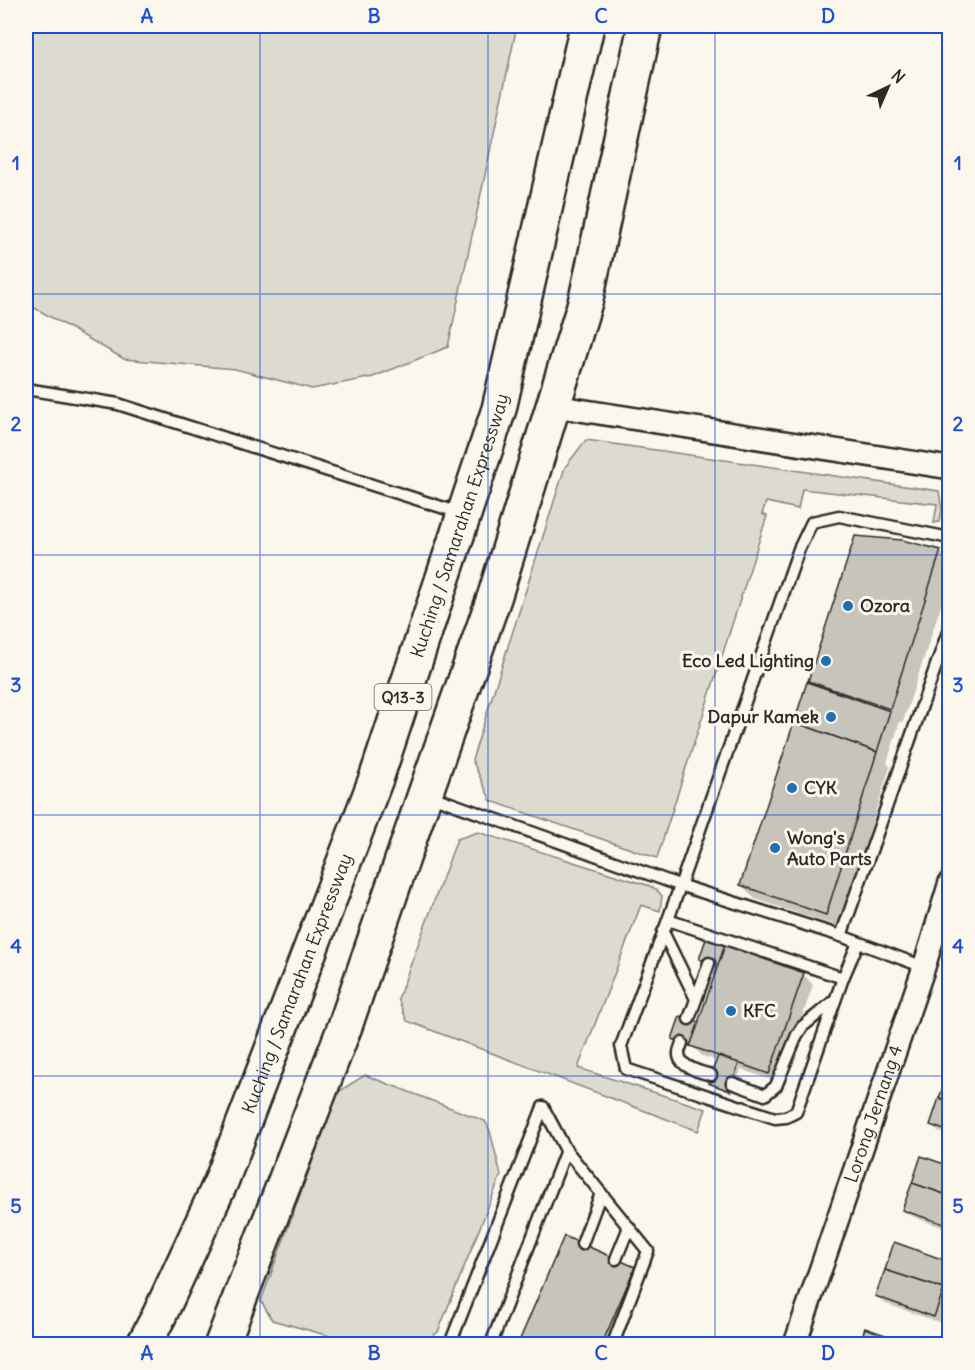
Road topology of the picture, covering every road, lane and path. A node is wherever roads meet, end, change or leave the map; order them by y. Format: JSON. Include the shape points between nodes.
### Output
{"nodes":[{"id":1,"x":587,"y":26,"type":"edge"},
{"id":2,"x":645,"y":26,"type":"edge"},
{"id":3,"x":26,"y":389,"type":"edge"},
{"id":4,"x":554,"y":406,"type":"junction"},
{"id":5,"x":950,"y":468,"type":"edge"},
{"id":6,"x":464,"y":514,"type":"junction"},
{"id":7,"x":950,"y":538,"type":"edge"},
{"id":8,"x":950,"y":626,"type":"edge"},
{"id":9,"x":425,"y":794,"type":"junction"},
{"id":10,"x":950,"y":882,"type":"edge"},
{"id":11,"x":679,"y":885,"type":"junction"},
{"id":12,"x":668,"y":920,"type":"junction"},
{"id":13,"x":663,"y":932,"type":"junction"},
{"id":14,"x":841,"y":936,"type":"junction"},
{"id":15,"x":858,"y":943,"type":"junction"},
{"id":16,"x":709,"y":963,"type":"dead end"},
{"id":17,"x":924,"y":967,"type":"junction"},
{"id":18,"x":843,"y":978,"type":"junction"},
{"id":19,"x":696,"y":999,"type":"junction"},
{"id":20,"x":835,"y":1000,"type":"junction"},
{"id":21,"x":689,"y":1019,"type":"dead end"},
{"id":22,"x":682,"y":1043,"type":"dead end"},
{"id":23,"x":711,"y":1076,"type":"dead end"},
{"id":24,"x":732,"y":1083,"type":"dead end"},
{"id":25,"x":566,"y":1150,"type":"junction"},
{"id":26,"x":601,"y":1193,"type":"junction"},
{"id":27,"x":629,"y":1227,"type":"junction"},
{"id":28,"x":582,"y":1244,"type":"dead end"},
{"id":29,"x":616,"y":1259,"type":"dead end"},
{"id":30,"x":144,"y":1344,"type":"edge"},
{"id":31,"x":222,"y":1344,"type":"edge"},
{"id":32,"x":450,"y":1344,"type":"edge"},
{"id":33,"x":491,"y":1344,"type":"edge"},
{"id":34,"x":613,"y":1344,"type":"edge"},
{"id":35,"x":795,"y":1344,"type":"edge"}],
"edges":[{"from":1,"to":6,"type":"highway","name":"Kuching / Samarahan Expressway","number":"Q13-3","via":[[499,409]]},
{"from":2,"to":4,"type":"highway","number":"Q13-3","via":[[586,299]]},
{"from":3,"to":6,"type":"lane","via":[[118,404]]},
{"from":4,"to":5,"type":"street"},
{"from":4,"to":9,"type":"highway","number":"Q13-3","via":[[495,595]]},
{"from":6,"to":30,"type":"highway","name":"Kuching / Samarahan Expressway","number":"Q13-3","via":[[377,776],[221,1182]]},
{"from":7,"to":11,"type":"lane","via":[[839,516],[812,522]]},
{"from":8,"to":14,"type":"lane"},
{"from":9,"to":11,"type":"lane"},
{"from":9,"to":31,"type":"highway","number":"Q13-3","via":[[345,1026]]},
{"from":10,"to":17,"type":"street","name":"Lorong Jernang 4"},
{"from":11,"to":12,"type":"lane"},
{"from":11,"to":14,"type":"lane"},
{"from":12,"to":13,"type":"lane"},
{"from":12,"to":18,"type":"lane","via":[[717,940]]},
{"from":13,"to":19,"type":"lane"},
{"from":13,"to":20,"type":"lane","via":[[621,1046],[626,1069],[775,1118],[786,1117],[796,1112]]},
{"from":14,"to":15,"type":"lane"},
{"from":15,"to":17,"type":"lane"},
{"from":15,"to":18,"type":"lane"},
{"from":16,"to":19,"type":"lane"},
{"from":17,"to":35,"type":"street","name":"Lorong Jernang 4"},
{"from":18,"to":20,"type":"lane"},
{"from":19,"to":21,"type":"lane"},
{"from":20,"to":24,"type":"lane","via":[[802,1026],[776,1086],[765,1095]]},
{"from":22,"to":23,"type":"lane","via":[[680,1059]]},
{"from":25,"to":26,"type":"lane"},
{"from":25,"to":32,"type":"lane","via":[[543,1107]]},
{"from":25,"to":33,"type":"lane"},
{"from":26,"to":27,"type":"lane"},
{"from":26,"to":28,"type":"lane"},
{"from":27,"to":29,"type":"lane"},
{"from":27,"to":34,"type":"lane","via":[[648,1251]]}]}
